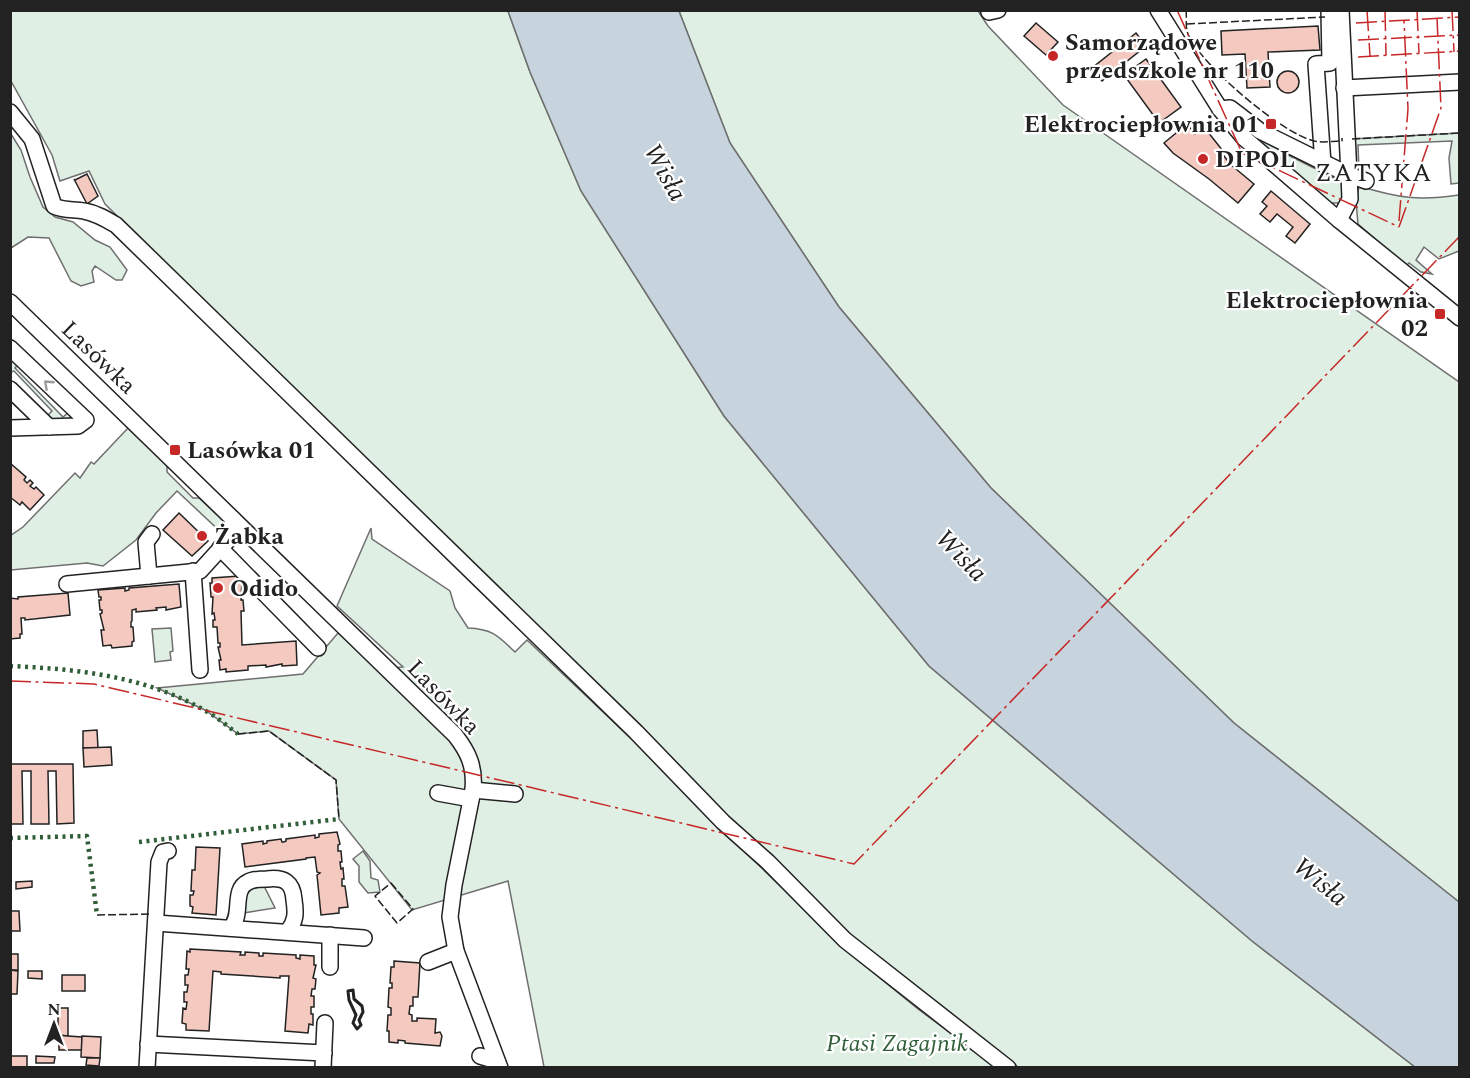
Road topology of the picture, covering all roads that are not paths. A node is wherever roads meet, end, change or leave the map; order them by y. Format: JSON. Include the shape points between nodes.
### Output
{"nodes":[{"id":1,"x":1158,"y":10,"type":"edge"},
{"id":2,"x":1329,"y":10,"type":"edge"},
{"id":3,"x":1341,"y":10,"type":"edge"},
{"id":4,"x":1460,"y":82,"type":"edge"},
{"id":5,"x":1344,"y":88,"type":"junction"},
{"id":6,"x":1220,"y":109,"type":"junction"},
{"id":7,"x":10,"y":112,"type":"edge"},
{"id":8,"x":1323,"y":164,"type":"junction"},
{"id":9,"x":1349,"y":175,"type":"junction"},
{"id":10,"x":1365,"y":181,"type":"dead end"},
{"id":11,"x":1339,"y":220,"type":"junction"},
{"id":12,"x":10,"y":302,"type":"edge"},
{"id":13,"x":1460,"y":318,"type":"edge"},
{"id":14,"x":10,"y":348,"type":"edge"},
{"id":15,"x":10,"y":389,"type":"edge"},
{"id":16,"x":49,"y":427,"type":"junction"},
{"id":17,"x":10,"y":428,"type":"edge"},
{"id":18,"x":233,"y":519,"type":"junction"},
{"id":19,"x":152,"y":534,"type":"dead end"},
{"id":20,"x":220,"y":548,"type":"junction"},
{"id":21,"x":188,"y":572,"type":"junction"},
{"id":22,"x":149,"y":576,"type":"junction"},
{"id":23,"x":67,"y":584,"type":"dead end"},
{"id":24,"x":188,"y":627,"type":"dead end"},
{"id":25,"x":318,"y":648,"type":"dead end"},
{"id":26,"x":200,"y":670,"type":"dead end"},
{"id":27,"x":438,"y":793,"type":"dead end"},
{"id":28,"x":472,"y":794,"type":"junction"},
{"id":29,"x":515,"y":794,"type":"dead end"},
{"id":30,"x":168,"y":851,"type":"dead end"},
{"id":31,"x":156,"y":923,"type":"junction"},
{"id":32,"x":230,"y":928,"type":"junction"},
{"id":33,"x":288,"y":931,"type":"junction"},
{"id":34,"x":330,"y":935,"type":"junction"},
{"id":35,"x":364,"y":938,"type":"dead end"},
{"id":36,"x":456,"y":951,"type":"junction"},
{"id":37,"x":428,"y":962,"type":"dead end"},
{"id":38,"x":330,"y":967,"type":"dead end"},
{"id":39,"x":325,"y":1023,"type":"dead end"},
{"id":40,"x":148,"y":1044,"type":"junction"},
{"id":41,"x":480,"y":1056,"type":"dead end"},
{"id":42,"x":323,"y":1060,"type":"edge"},
{"id":43,"x":499,"y":1064,"type":"edge"},
{"id":44,"x":147,"y":1068,"type":"edge"},
{"id":45,"x":1008,"y":1068,"type":"edge"}],
"edges":[{"from":1,"to":6,"type":"street"},
{"from":2,"to":8,"type":"street","via":[[1330,63],[1316,64]]},
{"from":3,"to":5,"type":"street"},
{"from":4,"to":5,"type":"street"},
{"from":5,"to":9,"type":"street"},
{"from":6,"to":8,"type":"street","via":[[1230,108],[1260,131]]},
{"from":6,"to":11,"type":"street","via":[[1274,166]]},
{"from":7,"to":45,"type":"street","via":[[32,139],[54,206],[102,216],[116,225],[845,940]]},
{"from":8,"to":9,"type":"street"},
{"from":9,"to":10,"type":"street"},
{"from":9,"to":11,"type":"street","via":[[1350,199]]},
{"from":11,"to":13,"type":"street"},
{"from":12,"to":18,"type":"street","name":"Lasówka"},
{"from":16,"to":14,"type":"street","one_way":true,"via":[[78,426],[86,420]]},
{"from":15,"to":16,"type":"street"},
{"from":16,"to":17,"type":"street"},
{"from":18,"to":20,"type":"street","via":[[231,538]]},
{"from":18,"to":28,"type":"street","name":"Lasówka","via":[[455,735],[471,758]]},
{"from":19,"to":22,"type":"street","via":[[146,542]]},
{"from":20,"to":21,"type":"street","via":[[200,571]]},
{"from":20,"to":25,"type":"street"},
{"from":21,"to":22,"type":"street"},
{"from":21,"to":24,"type":"street"},
{"from":21,"to":26,"type":"street"},
{"from":22,"to":23,"type":"street"},
{"from":27,"to":28,"type":"street"},
{"from":28,"to":29,"type":"street"},
{"from":28,"to":36,"type":"street","name":"Lasówka","via":[[451,902]]},
{"from":30,"to":31,"type":"street","via":[[160,855]]},
{"from":31,"to":32,"type":"street"},
{"from":31,"to":40,"type":"street"},
{"from":32,"to":33,"type":"street"},
{"from":32,"to":33,"type":"street","via":[[238,914],[243,886],[250,880],[276,878],[288,882],[294,890],[296,919]]},
{"from":33,"to":34,"type":"street"},
{"from":34,"to":35,"type":"street"},
{"from":34,"to":38,"type":"street"},
{"from":36,"to":37,"type":"street"},
{"from":36,"to":43,"type":"street","name":"Lasówka"},
{"from":39,"to":42,"type":"street"},
{"from":40,"to":42,"type":"street"},
{"from":40,"to":44,"type":"street"},
{"from":41,"to":43,"type":"street"}]}
